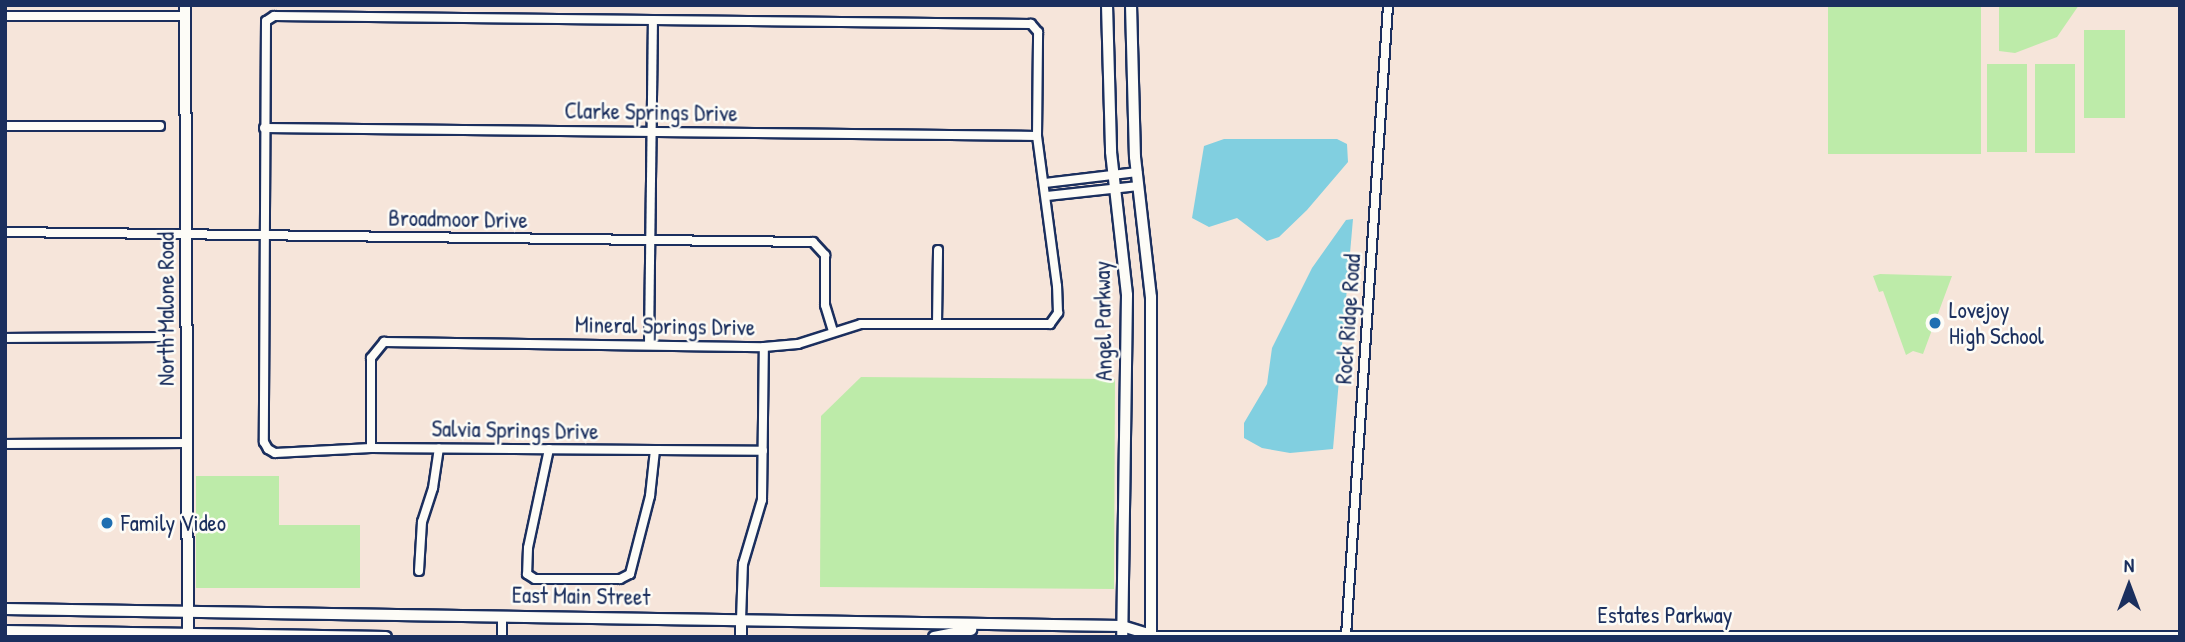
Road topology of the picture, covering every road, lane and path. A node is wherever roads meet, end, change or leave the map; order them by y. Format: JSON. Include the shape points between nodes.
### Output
{"nodes":[{"id":1,"x":1107,"y":5,"type":"edge"},
{"id":2,"x":1131,"y":5,"type":"edge"},
{"id":3,"x":1388,"y":5,"type":"edge"},
{"id":4,"x":185,"y":10,"type":"edge"},
{"id":5,"x":5,"y":16,"type":"edge"},
{"id":6,"x":653,"y":20,"type":"junction"},
{"id":7,"x":5,"y":126,"type":"edge"},
{"id":8,"x":160,"y":126,"type":"dead end"},
{"id":9,"x":264,"y":128,"type":"junction"},
{"id":10,"x":652,"y":132,"type":"junction"},
{"id":11,"x":1037,"y":136,"type":"junction"},
{"id":12,"x":1137,"y":172,"type":"junction"},
{"id":13,"x":1114,"y":174,"type":"junction"},
{"id":14,"x":1045,"y":183,"type":"junction"},
{"id":15,"x":1138,"y":186,"type":"junction"},
{"id":16,"x":1115,"y":189,"type":"junction"},
{"id":17,"x":1048,"y":196,"type":"junction"},
{"id":18,"x":5,"y":232,"type":"edge"},
{"id":19,"x":186,"y":232,"type":"junction"},
{"id":20,"x":264,"y":236,"type":"junction"},
{"id":21,"x":650,"y":240,"type":"junction"},
{"id":22,"x":938,"y":250,"type":"dead end"},
{"id":23,"x":937,"y":324,"type":"junction"},
{"id":24,"x":833,"y":331,"type":"junction"},
{"id":25,"x":159,"y":337,"type":"dead end"},
{"id":26,"x":5,"y":338,"type":"edge"},
{"id":27,"x":649,"y":344,"type":"junction"},
{"id":28,"x":764,"y":347,"type":"junction"},
{"id":29,"x":184,"y":443,"type":"junction"},
{"id":30,"x":5,"y":444,"type":"edge"},
{"id":31,"x":371,"y":448,"type":"junction"},
{"id":32,"x":439,"y":448,"type":"junction"},
{"id":33,"x":548,"y":449,"type":"junction"},
{"id":34,"x":655,"y":450,"type":"junction"},
{"id":35,"x":763,"y":451,"type":"junction"},
{"id":36,"x":419,"y":571,"type":"dead end"},
{"id":37,"x":5,"y":609,"type":"edge"},
{"id":38,"x":186,"y":612,"type":"junction"},
{"id":39,"x":502,"y":616,"type":"junction"},
{"id":40,"x":741,"y":620,"type":"junction"},
{"id":41,"x":1012,"y":624,"type":"junction"},
{"id":42,"x":5,"y":631,"type":"edge"},
{"id":43,"x":1122,"y":631,"type":"edge"},
{"id":44,"x":188,"y":635,"type":"edge"},
{"id":45,"x":1149,"y":636,"type":"edge"},
{"id":46,"x":1346,"y":636,"type":"edge"},
{"id":47,"x":2180,"y":636,"type":"edge"},
{"id":48,"x":386,"y":637,"type":"edge"},
{"id":49,"x":502,"y":637,"type":"edge"},
{"id":50,"x":741,"y":637,"type":"edge"},
{"id":51,"x":934,"y":637,"type":"edge"}],
"edges":[{"from":1,"to":13,"type":"main road","name":"Angel Parkway"},
{"from":2,"to":12,"type":"main road","name":"Angel Parkway"},
{"from":3,"to":46,"type":"street","name":"Rock Ridge Road"},
{"from":4,"to":5,"type":"street"},
{"from":4,"to":19,"type":"street","name":"North Malone Road"},
{"from":6,"to":9,"type":"street","via":[[268,19]]},
{"from":6,"to":10,"type":"street"},
{"from":6,"to":11,"type":"street","via":[[1034,26]]},
{"from":7,"to":8,"type":"street"},
{"from":9,"to":10,"type":"street","name":"Clarke Springs Drive"},
{"from":9,"to":20,"type":"street"},
{"from":10,"to":11,"type":"street","name":"Clarke Springs Drive"},
{"from":10,"to":21,"type":"street"},
{"from":11,"to":14,"type":"street"},
{"from":12,"to":13,"type":"street"},
{"from":12,"to":15,"type":"main road","name":"Angel Parkway"},
{"from":13,"to":14,"type":"street"},
{"from":13,"to":16,"type":"main road","name":"Angel Parkway"},
{"from":14,"to":17,"type":"street"},
{"from":15,"to":16,"type":"street"},
{"from":15,"to":45,"type":"main road","name":"Angel Parkway","via":[[1151,298]]},
{"from":16,"to":17,"type":"street"},
{"from":16,"to":43,"type":"main road","name":"Angel Parkway","via":[[1127,295]]},
{"from":17,"to":23,"type":"street","name":"Mineral Springs Drive","via":[[1057,286],[1054,322],[1045,326]]},
{"from":18,"to":19,"type":"street","name":"Broadmoor Drive"},
{"from":19,"to":20,"type":"street","name":"Broadmoor Drive"},
{"from":19,"to":29,"type":"street","name":"North Malone Road"},
{"from":20,"to":21,"type":"street","name":"Broadmoor Drive"},
{"from":20,"to":31,"type":"street","name":"Salvia Springs Drive","via":[[264,442],[268,449],[280,453]]},
{"from":21,"to":24,"type":"street","name":"Broadmoor Drive","via":[[818,243],[825,255],[825,305]]},
{"from":21,"to":27,"type":"street"},
{"from":22,"to":23,"type":"street"},
{"from":23,"to":24,"type":"street","name":"Mineral Springs Drive","via":[[861,324]]},
{"from":24,"to":28,"type":"street","name":"Mineral Springs Drive","via":[[798,344]]},
{"from":25,"to":26,"type":"street"},
{"from":27,"to":28,"type":"street","name":"Mineral Springs Drive"},
{"from":27,"to":31,"type":"street","name":"Mineral Springs Drive","via":[[384,342],[371,358]]},
{"from":28,"to":35,"type":"street"},
{"from":29,"to":30,"type":"street"},
{"from":29,"to":38,"type":"street","name":"North Malone Road"},
{"from":31,"to":32,"type":"street","name":"Salvia Springs Drive"},
{"from":32,"to":33,"type":"street","name":"Salvia Springs Drive"},
{"from":32,"to":36,"type":"street","via":[[422,522]]},
{"from":33,"to":34,"type":"street","name":"Salvia Springs Drive"},
{"from":33,"to":34,"type":"street","via":[[528,548],[527,573],[535,579],[620,579],[630,574],[650,496]]},
{"from":34,"to":35,"type":"street","name":"Salvia Springs Drive"},
{"from":35,"to":40,"type":"street","via":[[761,512],[743,564]]},
{"from":37,"to":38,"type":"main road","name":"East Main Street"},
{"from":38,"to":39,"type":"main road","name":"East Main Street"},
{"from":38,"to":44,"type":"street","name":"North Malone Road"},
{"from":39,"to":40,"type":"main road","name":"East Main Street"},
{"from":39,"to":49,"type":"street"},
{"from":40,"to":41,"type":"main road","name":"East Main Street"},
{"from":40,"to":50,"type":"main road"},
{"from":41,"to":43,"type":"main road","name":"East Main Street"},
{"from":41,"to":51,"type":"main road","via":[[948,631]]},
{"from":42,"to":44,"type":"main road"},
{"from":43,"to":45,"type":"main road","name":"East Main Street"},
{"from":44,"to":48,"type":"main road"},
{"from":45,"to":46,"type":"main road","name":"Estates Parkway"},
{"from":46,"to":47,"type":"main road","name":"Estates Parkway"}]}
